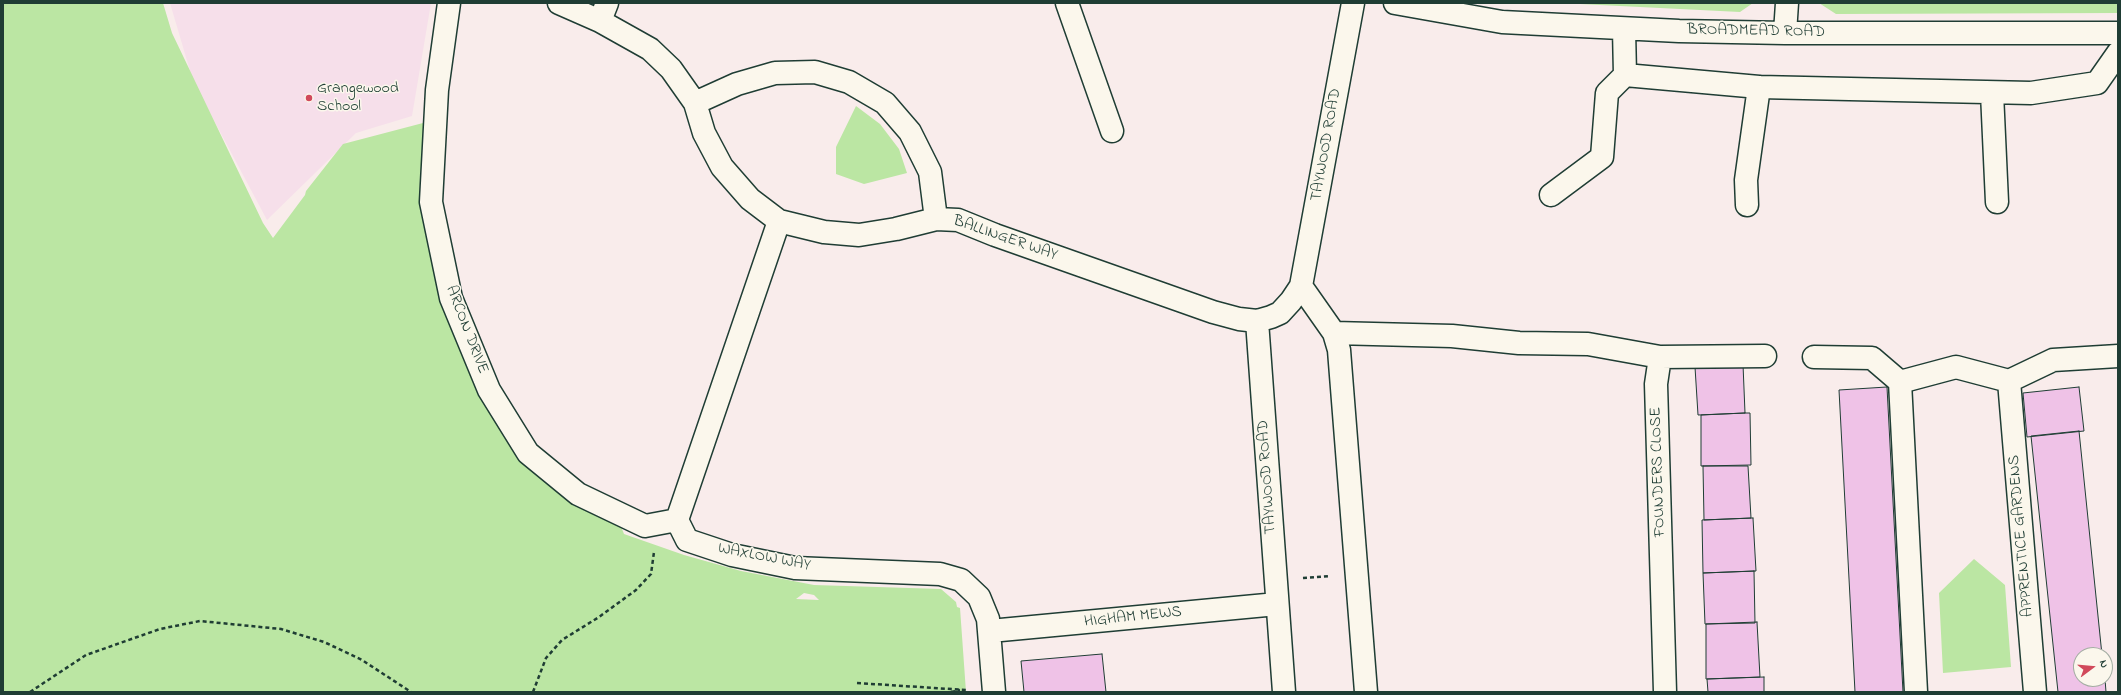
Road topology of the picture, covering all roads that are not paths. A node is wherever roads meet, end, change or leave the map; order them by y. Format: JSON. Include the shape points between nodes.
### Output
{"nodes":[{"id":1,"x":449,"y":3,"type":"edge"},
{"id":2,"x":559,"y":3,"type":"edge"},
{"id":3,"x":1067,"y":3,"type":"edge"},
{"id":4,"x":1353,"y":3,"type":"edge"},
{"id":5,"x":1395,"y":3,"type":"edge"},
{"id":6,"x":1787,"y":3,"type":"edge"},
{"id":7,"x":603,"y":12,"type":"edge"},
{"id":8,"x":1624,"y":28,"type":"junction"},
{"id":9,"x":1785,"y":33,"type":"junction"},
{"id":10,"x":2118,"y":33,"type":"edge"},
{"id":11,"x":2118,"y":53,"type":"edge"},
{"id":12,"x":1625,"y":75,"type":"junction"},
{"id":13,"x":1759,"y":88,"type":"junction"},
{"id":14,"x":1992,"y":93,"type":"junction"},
{"id":15,"x":695,"y":104,"type":"junction"},
{"id":16,"x":1112,"y":131,"type":"dead end"},
{"id":17,"x":1551,"y":195,"type":"dead end"},
{"id":18,"x":1997,"y":202,"type":"dead end"},
{"id":19,"x":1746,"y":205,"type":"dead end"},
{"id":20,"x":936,"y":219,"type":"junction"},
{"id":21,"x":779,"y":221,"type":"junction"},
{"id":22,"x":1301,"y":286,"type":"junction"},
{"id":23,"x":1257,"y":321,"type":"junction"},
{"id":24,"x":1334,"y":333,"type":"junction"},
{"id":25,"x":1765,"y":356,"type":"dead end"},
{"id":26,"x":2118,"y":356,"type":"edge"},
{"id":27,"x":1660,"y":357,"type":"junction"},
{"id":28,"x":1814,"y":357,"type":"dead end"},
{"id":29,"x":2009,"y":381,"type":"junction"},
{"id":30,"x":1900,"y":382,"type":"junction"},
{"id":31,"x":667,"y":522,"type":"junction"},
{"id":32,"x":1277,"y":604,"type":"junction"},
{"id":33,"x":990,"y":631,"type":"junction"},
{"id":34,"x":994,"y":692,"type":"edge"},
{"id":35,"x":1284,"y":692,"type":"edge"},
{"id":36,"x":1366,"y":692,"type":"edge"},
{"id":37,"x":1664,"y":692,"type":"edge"},
{"id":38,"x":1916,"y":692,"type":"edge"},
{"id":39,"x":2035,"y":692,"type":"edge"}],
"edges":[{"from":1,"to":31,"type":"street","name":"ARCON DRIVE","via":[[437,90],[431,202],[451,298],[489,390],[528,453],[578,494],[645,526]]},
{"from":2,"to":7,"type":"street","name":"BALLINGER WAY"},
{"from":3,"to":16,"type":"street"},
{"from":4,"to":22,"type":"street","name":"TAYWOOD ROAD"},
{"from":5,"to":8,"type":"street","name":"BROADMEAD ROAD","via":[[1502,22]]},
{"from":6,"to":9,"type":"street"},
{"from":7,"to":15,"type":"street","name":"BALLINGER WAY","via":[[650,49],[671,70]]},
{"from":8,"to":9,"type":"street","name":"BROADMEAD ROAD"},
{"from":8,"to":12,"type":"street"},
{"from":9,"to":10,"type":"street","name":"BROADMEAD ROAD"},
{"from":11,"to":14,"type":"street","via":[[2097,83],[2031,93]]},
{"from":12,"to":13,"type":"street"},
{"from":12,"to":17,"type":"street","via":[[1607,93],[1602,157]]},
{"from":13,"to":14,"type":"street"},
{"from":13,"to":19,"type":"street","via":[[1746,180]]},
{"from":14,"to":18,"type":"street"},
{"from":15,"to":20,"type":"street","via":[[737,84],[774,73],[815,72],[849,82],[885,103],[910,132],[930,172]]},
{"from":15,"to":21,"type":"street","name":"BALLINGER WAY","via":[[704,133],[722,167],[750,199]]},
{"from":20,"to":21,"type":"street","name":"BALLINGER WAY","via":[[896,230],[859,235],[824,232]]},
{"from":20,"to":23,"type":"street","name":"BALLINGER WAY","via":[[958,220],[1213,312]]},
{"from":21,"to":31,"type":"street"},
{"from":22,"to":23,"type":"street","name":"TAYWOOD ROAD","via":[[1280,313]]},
{"from":22,"to":24,"type":"street"},
{"from":23,"to":32,"type":"street","name":"TAYWOOD ROAD"},
{"from":24,"to":27,"type":"street","via":[[1452,336],[1520,343],[1588,344]]},
{"from":24,"to":36,"type":"street","via":[[1339,350]]},
{"from":25,"to":27,"type":"street"},
{"from":26,"to":29,"type":"street","via":[[2053,360]]},
{"from":27,"to":37,"type":"street","name":"FOUNDERS CLOSE","via":[[1656,384]]},
{"from":28,"to":30,"type":"street","via":[[1872,358]]},
{"from":29,"to":30,"type":"street","via":[[1956,367]]},
{"from":29,"to":39,"type":"street","name":"APPRENTICE GARDENS"},
{"from":30,"to":38,"type":"street"},
{"from":31,"to":33,"type":"street","name":"WAXLOW WAY","via":[[687,540],[732,555],[795,568],[952,576],[961,580],[979,597]]},
{"from":32,"to":33,"type":"street","name":"HIGHAM MEWS"},
{"from":32,"to":35,"type":"street","name":"TAYWOOD ROAD"},
{"from":33,"to":34,"type":"street","name":"WAXLOW WAY"}]}
